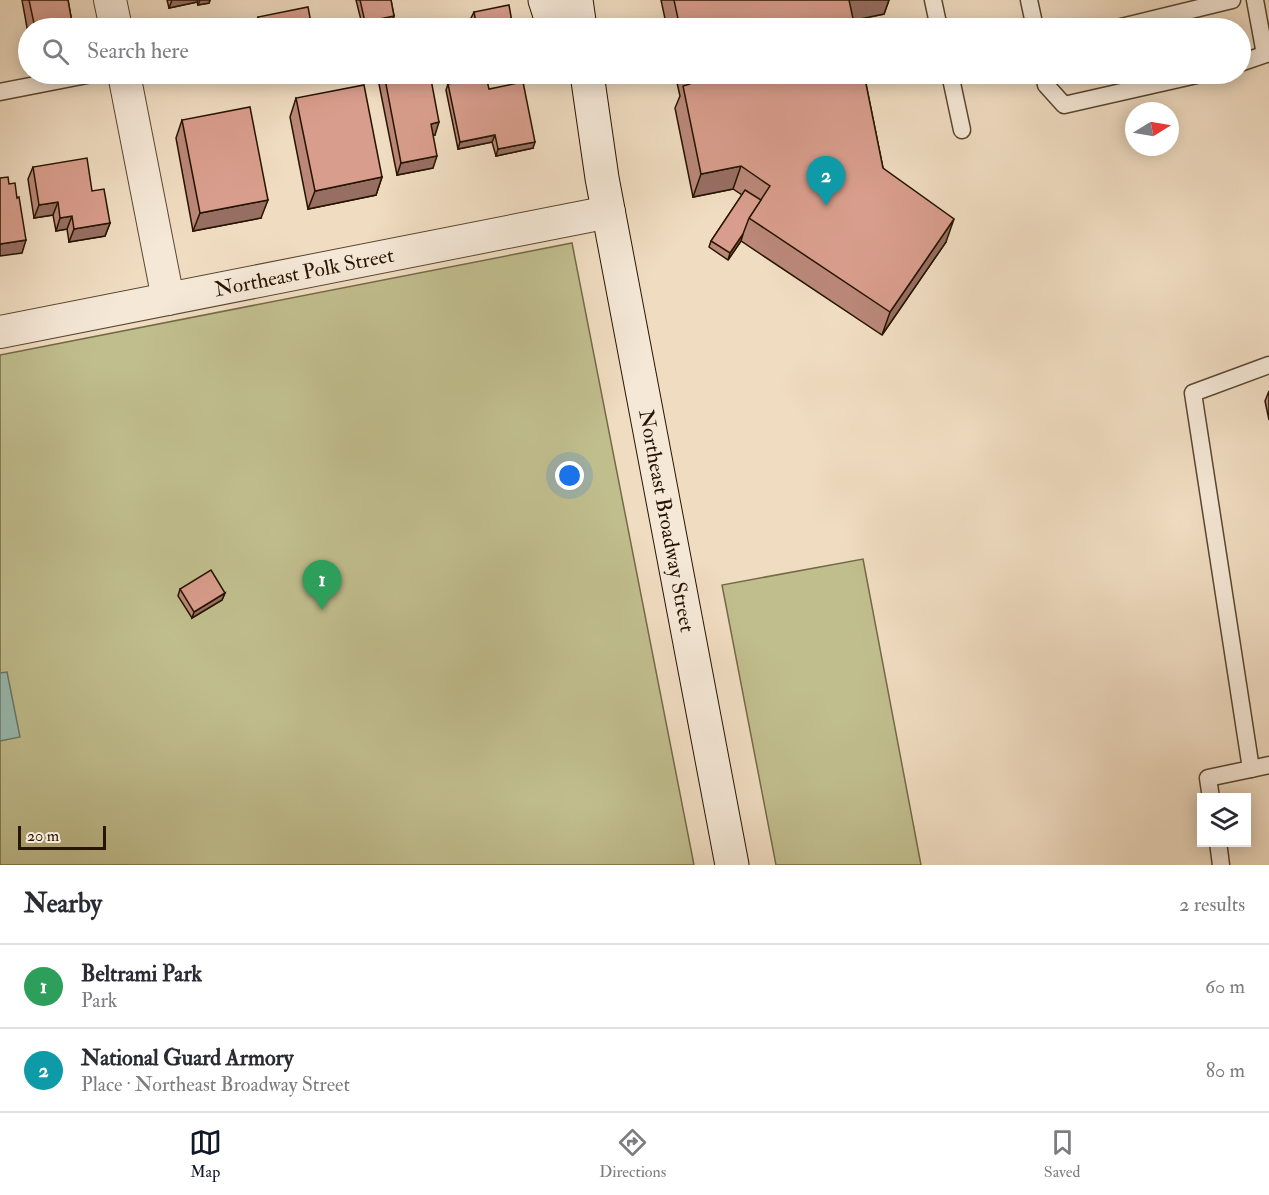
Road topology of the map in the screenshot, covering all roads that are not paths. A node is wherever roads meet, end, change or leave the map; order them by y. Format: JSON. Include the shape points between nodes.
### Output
{"nodes":[{"id":1,"x":110,"y":0,"type":"edge"},
{"id":2,"x":545,"y":0,"type":"edge"},
{"id":3,"x":576,"y":0,"type":"edge"},
{"id":4,"x":933,"y":0,"type":"edge"},
{"id":5,"x":1029,"y":0,"type":"edge"},
{"id":6,"x":1232,"y":0,"type":"edge"},
{"id":7,"x":1255,"y":0,"type":"edge"},
{"id":8,"x":114,"y":18,"type":"edge"},
{"id":9,"x":551,"y":18,"type":"edge"},
{"id":10,"x":579,"y":18,"type":"edge"},
{"id":11,"x":937,"y":18,"type":"edge"},
{"id":12,"x":1033,"y":18,"type":"edge"},
{"id":13,"x":1159,"y":18,"type":"edge"},
{"id":14,"x":1267,"y":54,"type":"edge"},
{"id":15,"x":1251,"y":59,"type":"edge"},
{"id":16,"x":41,"y":84,"type":"edge"},
{"id":17,"x":126,"y":84,"type":"edge"},
{"id":18,"x":572,"y":84,"type":"edge"},
{"id":19,"x":588,"y":84,"type":"edge"},
{"id":20,"x":952,"y":84,"type":"edge"},
{"id":21,"x":1046,"y":84,"type":"edge"},
{"id":22,"x":1157,"y":84,"type":"edge"},
{"id":23,"x":0,"y":92,"type":"edge"},
{"id":24,"x":962,"y":130,"type":"dead end"},
{"id":25,"x":602,"y":178,"type":"junction"},
{"id":26,"x":609,"y":212,"type":"junction"},
{"id":27,"x":168,"y":299,"type":"junction"},
{"id":28,"x":0,"y":332,"type":"edge"},
{"id":29,"x":1269,"y":365,"type":"edge"},
{"id":30,"x":1269,"y":765,"type":"edge"},
{"id":31,"x":1251,"y":770,"type":"junction"},
{"id":32,"x":1210,"y":793,"type":"edge"},
{"id":33,"x":1219,"y":847,"type":"edge"},
{"id":34,"x":732,"y":865,"type":"edge"},
{"id":35,"x":1221,"y":865,"type":"edge"}],
"edges":[{"from":1,"to":8,"type":"street"},
{"from":2,"to":9,"type":"main road"},
{"from":3,"to":10,"type":"main road"},
{"from":4,"to":11,"type":"lane"},
{"from":5,"to":12,"type":"lane"},
{"from":6,"to":13,"type":"lane"},
{"from":7,"to":14,"type":"lane"},
{"from":14,"to":15,"type":"lane"},
{"from":16,"to":23,"type":"lane"},
{"from":17,"to":27,"type":"street"},
{"from":18,"to":25,"type":"main road","name":"Northeast Broadway Street"},
{"from":19,"to":25,"type":"main road","name":"Northeast Broadway Street"},
{"from":20,"to":24,"type":"lane"},
{"from":21,"to":22,"type":"lane","via":[[1064,105]]},
{"from":25,"to":26,"type":"main road","name":"Northeast Broadway Street"},
{"from":26,"to":27,"type":"street","name":"Northeast Polk Street"},
{"from":26,"to":34,"type":"main road","name":"Northeast Broadway Street"},
{"from":27,"to":28,"type":"street","name":"Northeast Polk Street"},
{"from":29,"to":31,"type":"lane","via":[[1193,393]]},
{"from":30,"to":31,"type":"lane"},
{"from":31,"to":32,"type":"lane","via":[[1208,778]]},
{"from":33,"to":35,"type":"lane"}]}
